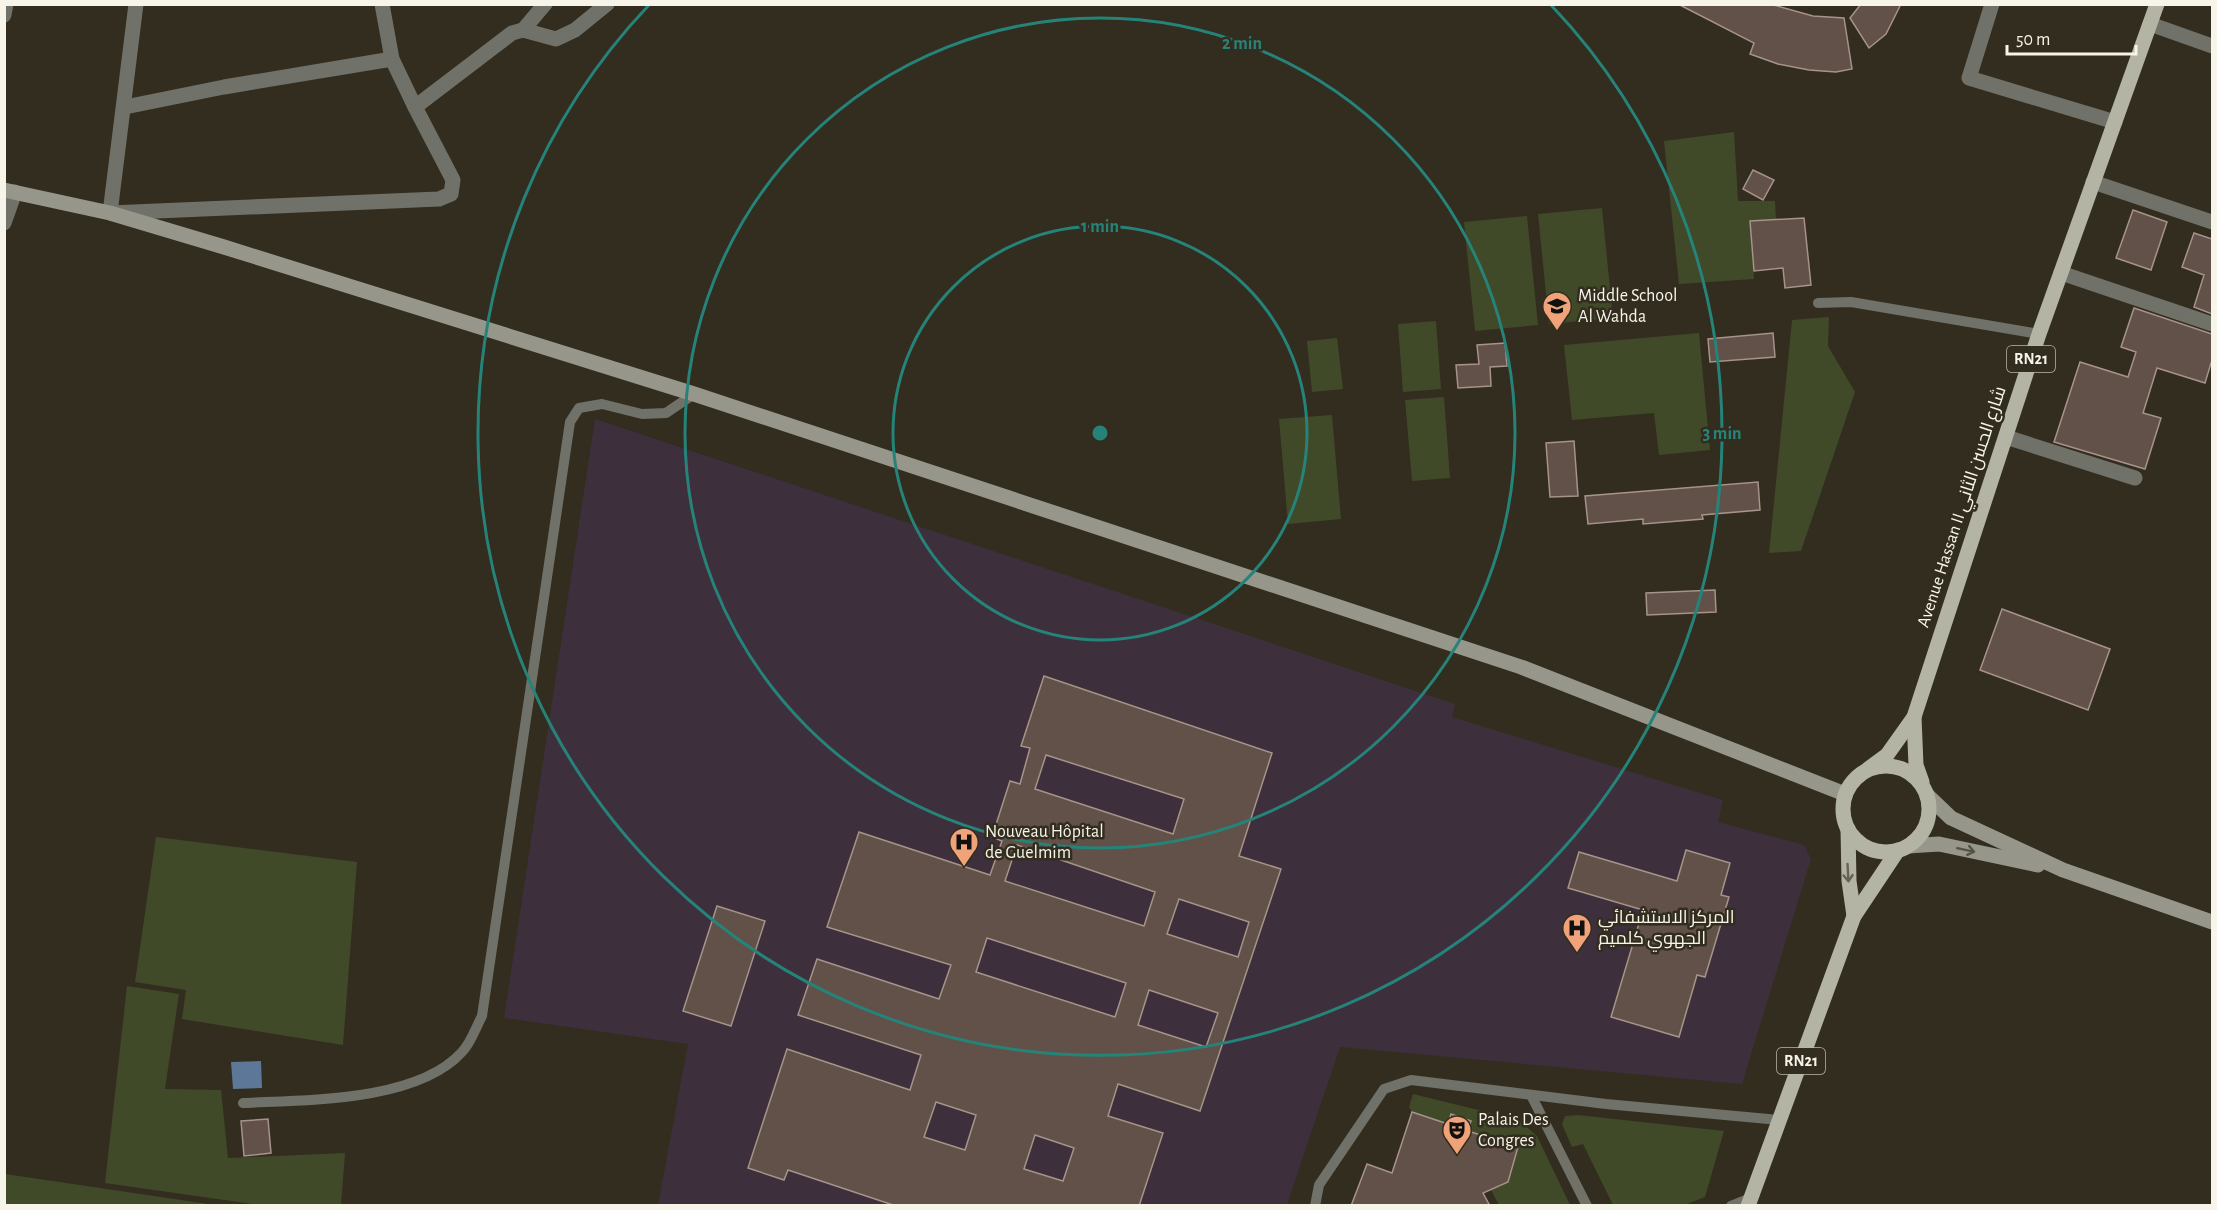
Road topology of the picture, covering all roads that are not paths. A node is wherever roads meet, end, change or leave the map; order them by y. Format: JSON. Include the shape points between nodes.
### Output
{"nodes":[{"id":1,"x":6,"y":4,"type":"edge"},
{"id":2,"x":136,"y":4,"type":"edge"},
{"id":3,"x":382,"y":4,"type":"edge"},
{"id":4,"x":544,"y":4,"type":"edge"},
{"id":5,"x":608,"y":4,"type":"edge"},
{"id":6,"x":1992,"y":4,"type":"edge"},
{"id":7,"x":2157,"y":4,"type":"edge"},
{"id":8,"x":4,"y":15,"type":"edge"},
{"id":9,"x":2150,"y":24,"type":"junction"},
{"id":10,"x":523,"y":30,"type":"junction"},
{"id":11,"x":2212,"y":46,"type":"edge"},
{"id":12,"x":392,"y":59,"type":"junction"},
{"id":13,"x":125,"y":107,"type":"junction"},
{"id":14,"x":415,"y":107,"type":"junction"},
{"id":15,"x":2115,"y":122,"type":"junction"},
{"id":16,"x":2093,"y":182,"type":"junction"},
{"id":17,"x":10,"y":191,"type":"edge"},
{"id":18,"x":110,"y":213,"type":"junction"},
{"id":19,"x":2212,"y":222,"type":"edge"},
{"id":20,"x":4,"y":223,"type":"edge"},
{"id":21,"x":2061,"y":273,"type":"junction"},
{"id":22,"x":1818,"y":303,"type":"dead end"},
{"id":23,"x":2212,"y":324,"type":"edge"},
{"id":24,"x":2039,"y":334,"type":"junction"},
{"id":25,"x":694,"y":394,"type":"junction"},
{"id":26,"x":2006,"y":437,"type":"junction"},
{"id":27,"x":2135,"y":478,"type":"dead end"},
{"id":28,"x":1914,"y":717,"type":"junction"},
{"id":29,"x":1868,"y":769,"type":"junction"},
{"id":30,"x":1925,"y":791,"type":"junction"},
{"id":31,"x":1845,"y":794,"type":"junction"},
{"id":32,"x":1848,"y":829,"type":"junction"},
{"id":33,"x":1903,"y":848,"type":"junction"},
{"id":34,"x":2063,"y":870,"type":"junction"},
{"id":35,"x":1854,"y":916,"type":"junction"},
{"id":36,"x":2212,"y":922,"type":"edge"},
{"id":37,"x":1531,"y":1095,"type":"junction"},
{"id":38,"x":243,"y":1103,"type":"dead end"},
{"id":39,"x":1779,"y":1120,"type":"junction"},
{"id":40,"x":1749,"y":1202,"type":"edge"},
{"id":41,"x":1315,"y":1206,"type":"edge"},
{"id":42,"x":1587,"y":1206,"type":"edge"},
{"id":43,"x":1731,"y":1206,"type":"edge"}],
"edges":[{"from":1,"to":8,"type":"street"},
{"from":2,"to":13,"type":"street"},
{"from":3,"to":12,"type":"street"},
{"from":4,"to":10,"type":"street"},
{"from":5,"to":10,"type":"street","via":[[575,30],[556,39]]},
{"from":6,"to":15,"type":"street","via":[[1969,78]]},
{"from":7,"to":9,"type":"main road","name":"Avenue Hassan II شارع الحسن الثاني","number":"RN21"},
{"from":9,"to":11,"type":"street"},
{"from":9,"to":15,"type":"main road","name":"Avenue Hassan II شارع الحسن الثاني","number":"RN21"},
{"from":10,"to":14,"type":"street","via":[[487,50]]},
{"from":12,"to":13,"type":"street"},
{"from":12,"to":14,"type":"street"},
{"from":13,"to":18,"type":"street"},
{"from":14,"to":18,"type":"street","via":[[453,180],[451,194],[440,199]]},
{"from":15,"to":16,"type":"main road","name":"Avenue Hassan II شارع الحسن الثاني","number":"RN21"},
{"from":16,"to":19,"type":"street"},
{"from":16,"to":21,"type":"main road","name":"Avenue Hassan II شارع الحسن الثاني","number":"RN21"},
{"from":17,"to":18,"type":"street"},
{"from":17,"to":20,"type":"street"},
{"from":18,"to":25,"type":"street"},
{"from":21,"to":23,"type":"street"},
{"from":21,"to":24,"type":"main road","name":"Avenue Hassan II شارع الحسن الثاني","number":"RN21"},
{"from":22,"to":24,"type":"lane","via":[[1851,302]]},
{"from":24,"to":26,"type":"main road","name":"Avenue Hassan II شارع الحسن الثاني","number":"RN21"},
{"from":25,"to":31,"type":"street","via":[[1521,668]]},
{"from":25,"to":38,"type":"lane","via":[[666,413],[642,414],[602,404],[579,408],[570,422],[482,1016],[463,1051],[442,1070],[359,1095]]},
{"from":26,"to":27,"type":"street"},
{"from":26,"to":28,"type":"main road","name":"Avenue Hassan II شارع الحسن الثاني","number":"RN21"},
{"from":28,"to":29,"type":"main road","name":"Avenue Hassan II شارع الحسن الثاني","number":"RN21","via":[[1887,755]]},
{"from":28,"to":30,"type":"main road","name":"Avenue Hassan II شارع الحسن الثاني","number":"RN21","via":[[1916,765]]},
{"from":29,"to":30,"type":"main road","via":[[1900,768]]},
{"from":29,"to":31,"type":"main road","number":"RN21"},
{"from":30,"to":33,"type":"main road","number":"RN21","via":[[1928,818],[1917,839]]},
{"from":30,"to":34,"type":"street","via":[[1952,818]]},
{"from":31,"to":32,"type":"main road","number":"RN21","via":[[1843,812]]},
{"from":32,"to":33,"type":"main road","via":[[1858,842],[1873,850]]},
{"from":32,"to":35,"type":"main road","number":"RN21","one_way":true},
{"from":33,"to":34,"type":"street","one_way":true,"via":[[1939,844]]},
{"from":33,"to":35,"type":"main road","number":"RN21"},
{"from":34,"to":36,"type":"street"},
{"from":35,"to":39,"type":"main road","number":"RN21"},
{"from":37,"to":39,"type":"lane"},
{"from":37,"to":41,"type":"lane","via":[[1411,1080],[1384,1089],[1319,1185]]},
{"from":37,"to":42,"type":"lane"},
{"from":39,"to":40,"type":"main road","number":"RN21"},
{"from":40,"to":43,"type":"lane"}]}
